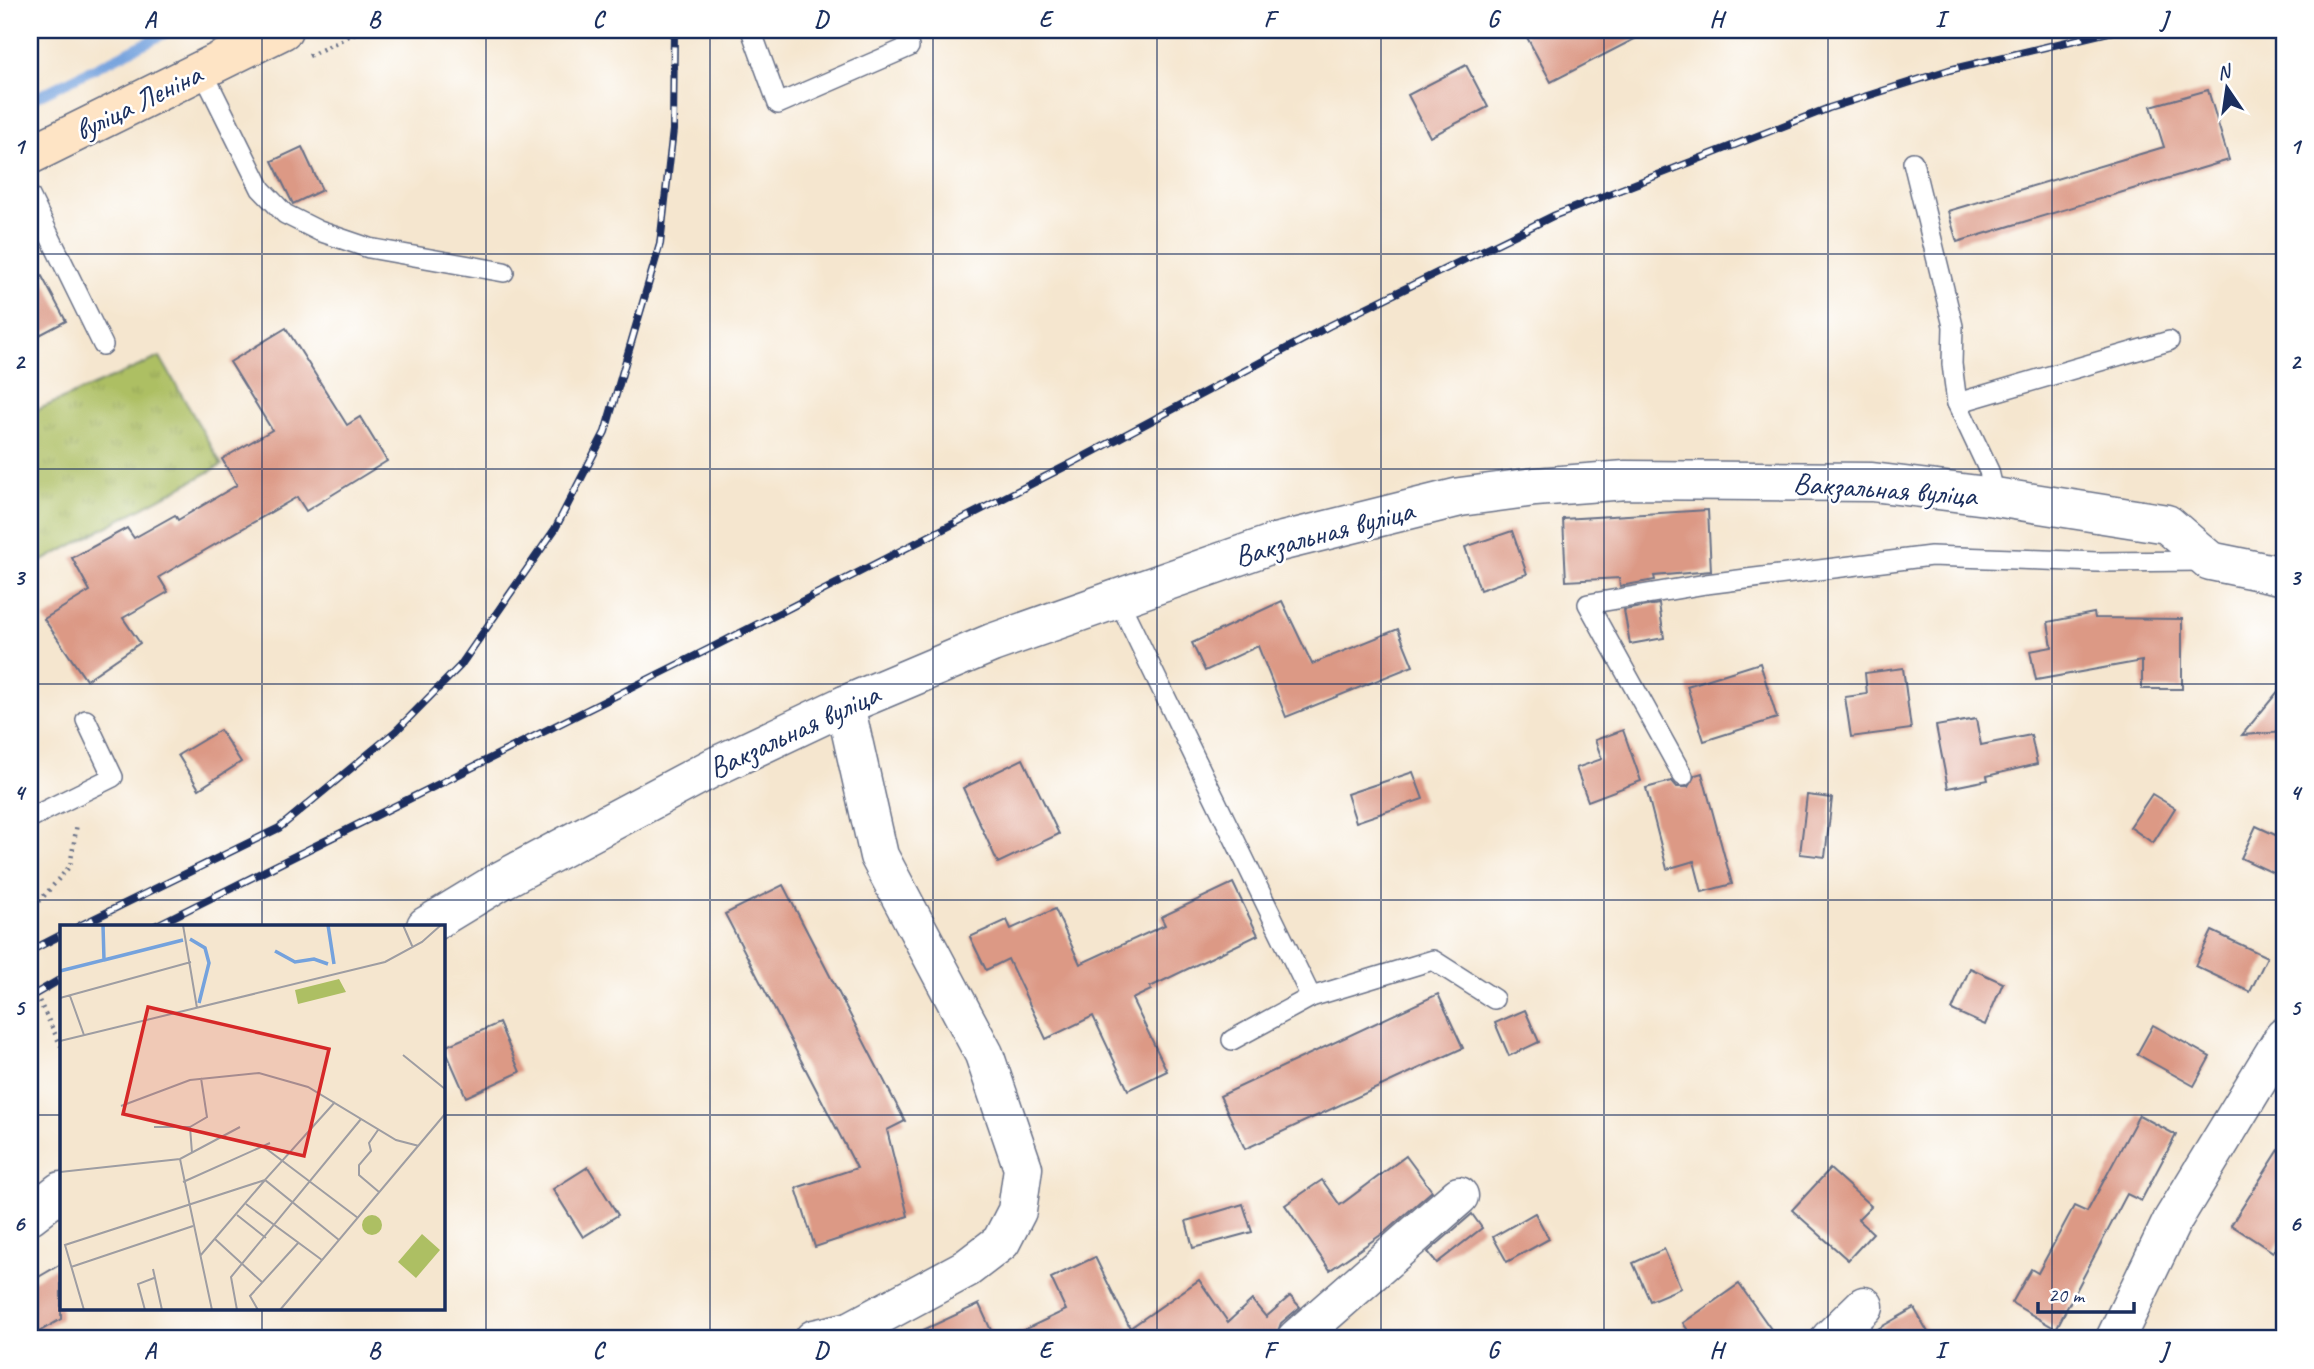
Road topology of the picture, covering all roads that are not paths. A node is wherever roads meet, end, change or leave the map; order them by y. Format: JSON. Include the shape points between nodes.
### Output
{"nodes":[{"id":1,"x":283,"y":30,"type":"edge"},
{"id":2,"x":751,"y":30,"type":"edge"},
{"id":3,"x":909,"y":47,"type":"dead end"},
{"id":4,"x":202,"y":70,"type":"junction"},
{"id":5,"x":30,"y":155,"type":"edge"},
{"id":6,"x":1913,"y":162,"type":"dead end"},
{"id":7,"x":30,"y":196,"type":"edge"},
{"id":8,"x":504,"y":272,"type":"dead end"},
{"id":9,"x":2169,"y":341,"type":"dead end"},
{"id":10,"x":103,"y":345,"type":"dead end"},
{"id":11,"x":1957,"y":404,"type":"junction"},
{"id":12,"x":1994,"y":497,"type":"junction"},
{"id":13,"x":2210,"y":561,"type":"junction"},
{"id":14,"x":2284,"y":576,"type":"edge"},
{"id":15,"x":1117,"y":597,"type":"junction"},
{"id":16,"x":845,"y":705,"type":"junction"},
{"id":17,"x":86,"y":720,"type":"dead end"},
{"id":18,"x":1683,"y":776,"type":"dead end"},
{"id":19,"x":30,"y":818,"type":"edge"},
{"id":20,"x":428,"y":925,"type":"edge"},
{"id":21,"x":1311,"y":997,"type":"junction"},
{"id":22,"x":1494,"y":999,"type":"dead end"},
{"id":23,"x":2284,"y":1037,"type":"edge"},
{"id":24,"x":1232,"y":1040,"type":"dead end"},
{"id":25,"x":60,"y":1192,"type":"edge"},
{"id":26,"x":1459,"y":1196,"type":"dead end"},
{"id":27,"x":30,"y":1215,"type":"edge"},
{"id":28,"x":1864,"y":1306,"type":"dead end"},
{"id":29,"x":852,"y":1335,"type":"edge"},
{"id":30,"x":814,"y":1339,"type":"edge"},
{"id":31,"x":1296,"y":1339,"type":"edge"},
{"id":32,"x":1830,"y":1339,"type":"edge"},
{"id":33,"x":2115,"y":1339,"type":"edge"}],
"edges":[{"from":1,"to":4,"type":"main road","name":"вуліца Леніна"},
{"from":2,"to":3,"type":"lane","via":[[778,104]]},
{"from":4,"to":5,"type":"main road","name":"вуліца Леніна"},
{"from":4,"to":8,"type":"lane","via":[[261,189],[285,214],[369,248]]},
{"from":6,"to":11,"type":"lane","via":[[1953,326]]},
{"from":7,"to":10,"type":"lane"},
{"from":9,"to":11,"type":"lane"},
{"from":11,"to":12,"type":"lane","via":[[1989,471]]},
{"from":12,"to":13,"type":"street","name":"Вакзальная вуліца","via":[[2166,524]]},
{"from":12,"to":15,"type":"street","name":"Вакзальная вуліца","via":[[1872,482],[1626,480],[1535,487],[1460,498],[1288,539]]},
{"from":13,"to":14,"type":"street","name":"Вакзальная вуліца"},
{"from":13,"to":18,"type":"lane","via":[[1931,556],[1588,604]]},
{"from":15,"to":16,"type":"street","name":"Вакзальная вуліца"},
{"from":15,"to":21,"type":"lane"},
{"from":16,"to":20,"type":"street","name":"Вакзальная вуліца","via":[[715,766]]},
{"from":16,"to":29,"type":"street","via":[[879,856],[984,1054],[1023,1168],[1017,1211],[1001,1242],[967,1268]]},
{"from":17,"to":19,"type":"lane","via":[[113,777]]},
{"from":21,"to":22,"type":"lane","via":[[1433,960]]},
{"from":21,"to":24,"type":"lane"},
{"from":23,"to":33,"type":"street","via":[[2172,1221]]},
{"from":25,"to":27,"type":"street"},
{"from":26,"to":31,"type":"street"},
{"from":28,"to":32,"type":"street"},
{"from":29,"to":30,"type":"street"}]}
